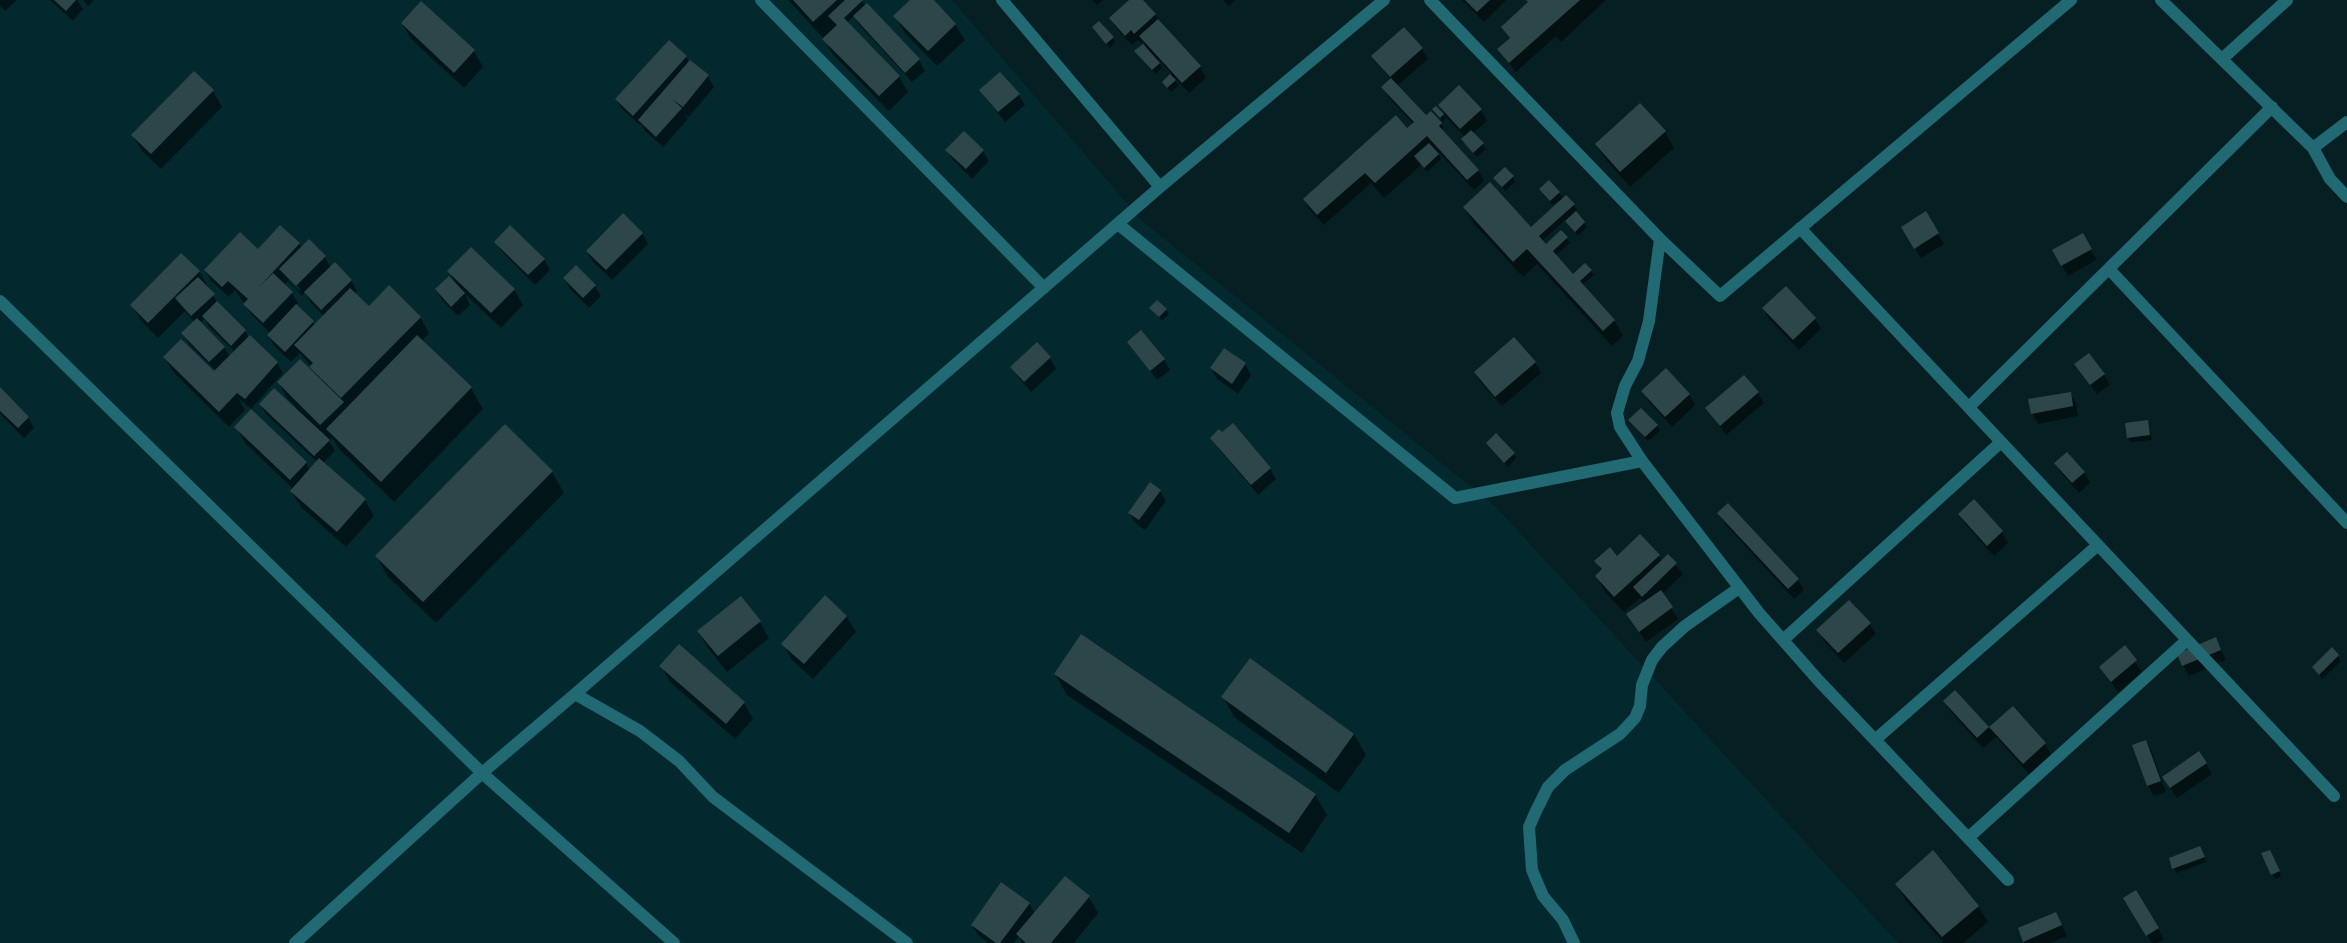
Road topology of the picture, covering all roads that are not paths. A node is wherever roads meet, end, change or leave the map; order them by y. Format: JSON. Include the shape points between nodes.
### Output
{"nodes":[{"id":1,"x":761,"y":0,"type":"edge"},
{"id":2,"x":1002,"y":0,"type":"edge"},
{"id":3,"x":1384,"y":0,"type":"edge"},
{"id":4,"x":1430,"y":0,"type":"edge"},
{"id":5,"x":2071,"y":0,"type":"edge"},
{"id":6,"x":2161,"y":0,"type":"edge"},
{"id":7,"x":2287,"y":0,"type":"edge"},
{"id":8,"x":2222,"y":59,"type":"junction"},
{"id":9,"x":2272,"y":108,"type":"junction"},
{"id":10,"x":2347,"y":122,"type":"edge"},
{"id":11,"x":2314,"y":148,"type":"junction"},
{"id":12,"x":1160,"y":188,"type":"junction"},
{"id":13,"x":2347,"y":197,"type":"edge"},
{"id":14,"x":1118,"y":224,"type":"junction"},
{"id":15,"x":1800,"y":228,"type":"junction"},
{"id":16,"x":1660,"y":239,"type":"junction"},
{"id":17,"x":2109,"y":269,"type":"junction"},
{"id":18,"x":1044,"y":288,"type":"junction"},
{"id":19,"x":0,"y":301,"type":"edge"},
{"id":20,"x":1969,"y":407,"type":"junction"},
{"id":21,"x":2001,"y":442,"type":"junction"},
{"id":22,"x":1642,"y":461,"type":"junction"},
{"id":23,"x":2347,"y":523,"type":"edge"},
{"id":24,"x":2098,"y":545,"type":"junction"},
{"id":25,"x":1739,"y":588,"type":"junction"},
{"id":26,"x":1783,"y":640,"type":"junction"},
{"id":27,"x":2187,"y":640,"type":"junction"},
{"id":28,"x":575,"y":694,"type":"junction"},
{"id":29,"x":1876,"y":739,"type":"junction"},
{"id":30,"x":482,"y":773,"type":"junction"},
{"id":31,"x":2334,"y":796,"type":"dead end"},
{"id":32,"x":1968,"y":838,"type":"junction"},
{"id":33,"x":2008,"y":880,"type":"dead end"},
{"id":34,"x":295,"y":943,"type":"edge"},
{"id":35,"x":674,"y":943,"type":"edge"},
{"id":36,"x":907,"y":943,"type":"edge"},
{"id":37,"x":1574,"y":943,"type":"edge"}],
"edges":[{"from":1,"to":18,"type":"street"},
{"from":2,"to":12,"type":"street"},
{"from":3,"to":12,"type":"street"},
{"from":4,"to":16,"type":"street"},
{"from":5,"to":15,"type":"street"},
{"from":6,"to":8,"type":"street"},
{"from":7,"to":8,"type":"street"},
{"from":8,"to":9,"type":"street"},
{"from":9,"to":11,"type":"street"},
{"from":9,"to":17,"type":"street"},
{"from":10,"to":11,"type":"street"},
{"from":11,"to":13,"type":"street","via":[[2330,179]]},
{"from":12,"to":14,"type":"street"},
{"from":14,"to":18,"type":"street"},
{"from":14,"to":22,"type":"street","via":[[1455,498]]},
{"from":15,"to":16,"type":"street","via":[[1720,296]]},
{"from":15,"to":20,"type":"street"},
{"from":16,"to":22,"type":"street","via":[[1649,320],[1638,361],[1616,413],[1620,427]]},
{"from":17,"to":20,"type":"street"},
{"from":17,"to":23,"type":"street"},
{"from":18,"to":28,"type":"street"},
{"from":19,"to":30,"type":"street"},
{"from":20,"to":21,"type":"street"},
{"from":21,"to":24,"type":"street"},
{"from":21,"to":26,"type":"street"},
{"from":22,"to":25,"type":"street"},
{"from":24,"to":27,"type":"street"},
{"from":24,"to":29,"type":"street"},
{"from":25,"to":26,"type":"street"},
{"from":25,"to":37,"type":"street","via":[[1685,626],[1662,647],[1652,660],[1642,685],[1635,718],[1620,734],[1565,770],[1548,787],[1536,811],[1529,827],[1532,870],[1543,896],[1563,920]]},
{"from":26,"to":29,"type":"street"},
{"from":27,"to":31,"type":"street"},
{"from":27,"to":32,"type":"street"},
{"from":28,"to":30,"type":"street"},
{"from":28,"to":36,"type":"street","via":[[640,731],[679,761],[714,797]]},
{"from":29,"to":32,"type":"street"},
{"from":30,"to":34,"type":"street"},
{"from":30,"to":35,"type":"street"},
{"from":32,"to":33,"type":"street"}]}
